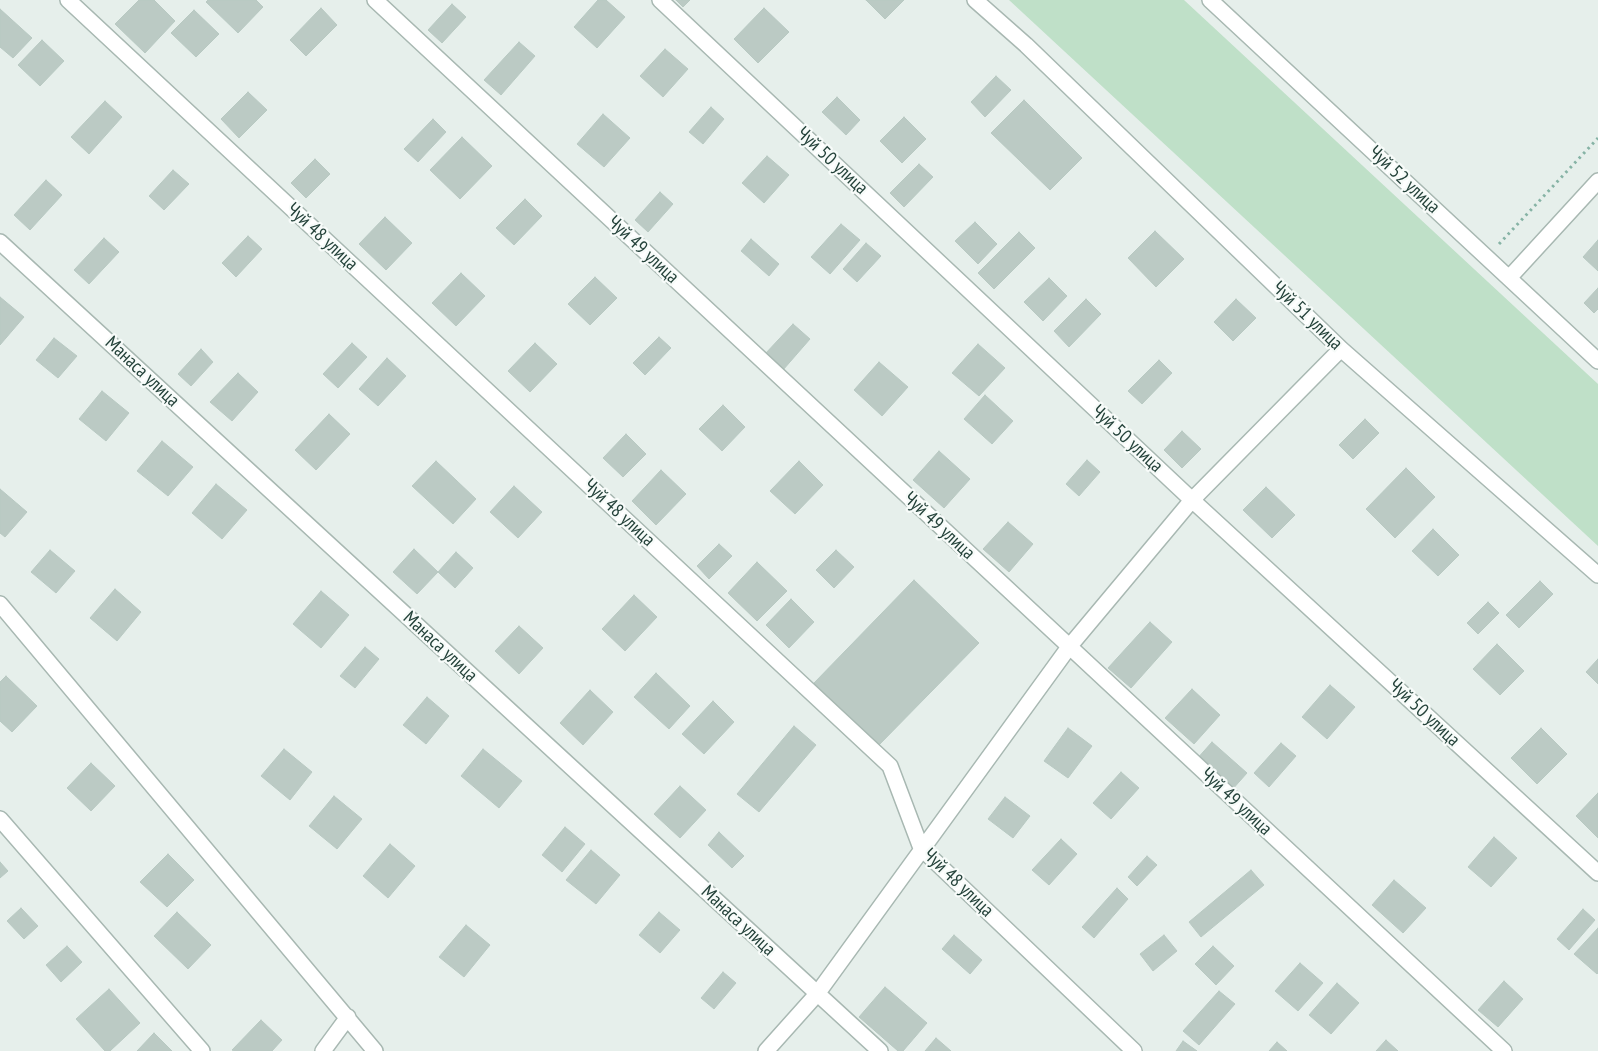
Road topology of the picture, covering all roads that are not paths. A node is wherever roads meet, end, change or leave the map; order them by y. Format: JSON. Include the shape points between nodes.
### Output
{"nodes":[{"id":1,"x":68,"y":0,"type":"edge"},
{"id":2,"x":375,"y":0,"type":"edge"},
{"id":3,"x":660,"y":0,"type":"edge"},
{"id":4,"x":975,"y":0,"type":"edge"},
{"id":5,"x":1210,"y":0,"type":"edge"},
{"id":6,"x":1598,"y":181,"type":"edge"},
{"id":7,"x":0,"y":242,"type":"edge"},
{"id":8,"x":1509,"y":278,"type":"junction"},
{"id":9,"x":1341,"y":349,"type":"junction"},
{"id":10,"x":1598,"y":362,"type":"edge"},
{"id":11,"x":1192,"y":500,"type":"junction"},
{"id":12,"x":1598,"y":575,"type":"edge"},
{"id":13,"x":0,"y":604,"type":"edge"},
{"id":14,"x":1069,"y":647,"type":"junction"},
{"id":15,"x":0,"y":819,"type":"edge"},
{"id":16,"x":921,"y":848,"type":"junction"},
{"id":17,"x":1598,"y":873,"type":"edge"},
{"id":18,"x":817,"y":994,"type":"junction"},
{"id":19,"x":348,"y":1018,"type":"junction"},
{"id":20,"x":202,"y":1051,"type":"edge"},
{"id":21,"x":323,"y":1051,"type":"edge"},
{"id":22,"x":375,"y":1051,"type":"edge"},
{"id":23,"x":766,"y":1051,"type":"edge"},
{"id":24,"x":880,"y":1051,"type":"edge"},
{"id":25,"x":1134,"y":1051,"type":"edge"},
{"id":26,"x":1504,"y":1051,"type":"edge"}],
"edges":[{"from":1,"to":16,"type":"street","name":"Чуй 48 улица","via":[[890,766]]},
{"from":2,"to":14,"type":"street","name":"Чуй 49 улица"},
{"from":3,"to":11,"type":"street","name":"Чуй 50 улица"},
{"from":4,"to":9,"type":"street","name":"Чуй 51 улица"},
{"from":5,"to":8,"type":"street","name":"Чуй 52 улица"},
{"from":6,"to":8,"type":"street"},
{"from":7,"to":18,"type":"street","name":"Манаса улица"},
{"from":8,"to":10,"type":"street","name":"Чуй 52 улица"},
{"from":9,"to":11,"type":"street"},
{"from":9,"to":12,"type":"street","name":"Чуй 51 улица"},
{"from":11,"to":14,"type":"street"},
{"from":11,"to":17,"type":"street","name":"Чуй 50 улица"},
{"from":13,"to":19,"type":"street"},
{"from":14,"to":16,"type":"street"},
{"from":14,"to":26,"type":"street","name":"Чуй 49 улица"},
{"from":15,"to":20,"type":"street"},
{"from":16,"to":18,"type":"street"},
{"from":16,"to":25,"type":"street","name":"Чуй 48 улица"},
{"from":18,"to":23,"type":"street"},
{"from":18,"to":24,"type":"street","name":"Манаса улица"},
{"from":19,"to":21,"type":"street"},
{"from":19,"to":22,"type":"street"}]}
